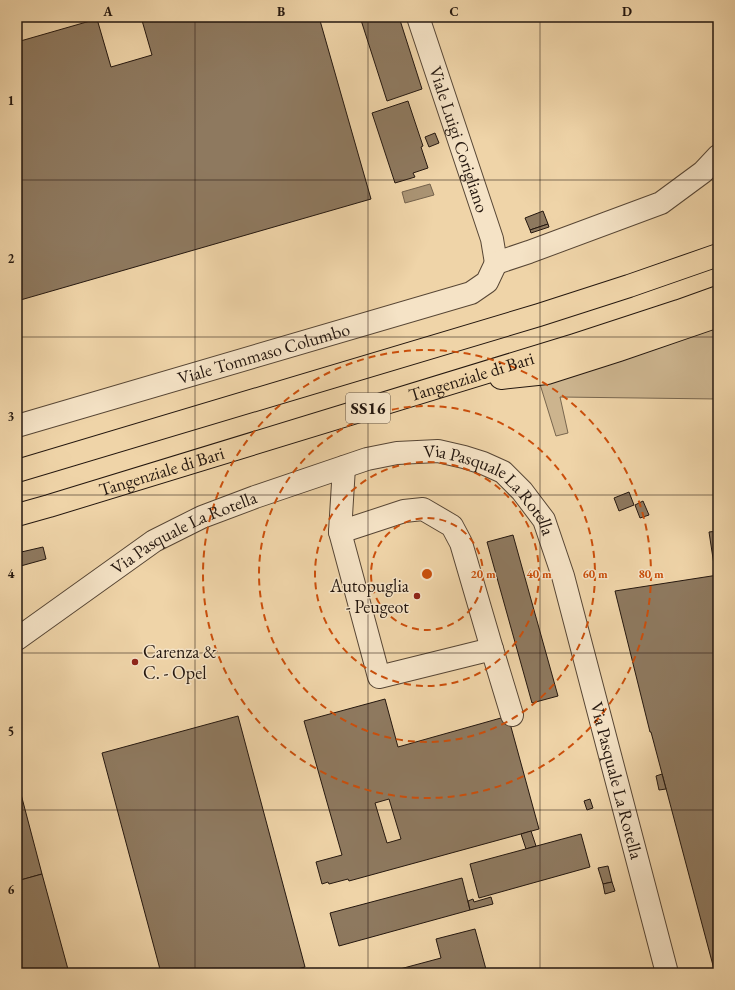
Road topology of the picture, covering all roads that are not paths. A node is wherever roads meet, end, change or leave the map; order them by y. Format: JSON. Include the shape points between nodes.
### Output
{"nodes":[{"id":1,"x":418,"y":17,"type":"edge"},
{"id":2,"x":718,"y":156,"type":"edge"},
{"id":3,"x":718,"y":239,"type":"edge"},
{"id":4,"x":718,"y":255,"type":"edge"},
{"id":5,"x":496,"y":263,"type":"junction"},
{"id":6,"x":629,"y":286,"type":"junction"},
{"id":7,"x":718,"y":297,"type":"edge"},
{"id":8,"x":718,"y":316,"type":"edge"},
{"id":9,"x":452,"y":382,"type":"junction"},
{"id":10,"x":17,"y":426,"type":"edge"},
{"id":11,"x":344,"y":467,"type":"junction"},
{"id":12,"x":17,"y":471,"type":"edge"},
{"id":13,"x":49,"y":506,"type":"junction"},
{"id":14,"x":17,"y":515,"type":"edge"},
{"id":15,"x":17,"y":521,"type":"edge"},
{"id":16,"x":340,"y":532,"type":"junction"},
{"id":17,"x":17,"y":639,"type":"edge"},
{"id":18,"x":492,"y":649,"type":"junction"},
{"id":19,"x":512,"y":715,"type":"dead end"},
{"id":20,"x":667,"y":973,"type":"edge"}],
"edges":[{"from":1,"to":5,"type":"street","name":"Viale Luigi Corigliano","via":[[492,239]]},
{"from":2,"to":5,"type":"street","via":[[703,172],[661,203]]},
{"from":3,"to":6,"type":"highway","via":[[651,263]]},
{"from":4,"to":6,"type":"highway","number":"SS16"},
{"from":5,"to":10,"type":"street","name":"Viale Tommaso Columbo","via":[[487,282],[471,293]]},
{"from":6,"to":12,"type":"highway","number":"SS16","via":[[531,318]]},
{"from":7,"to":9,"type":"highway","name":"Tangenziale di Bari","number":"SS16","via":[[575,345]]},
{"from":8,"to":9,"type":"highway","via":[[547,373]]},
{"from":9,"to":13,"type":"highway","name":"Tangenziale di Bari","number":"SS16"},
{"from":11,"to":16,"type":"street"},
{"from":11,"to":17,"type":"street","name":"Via Pasquale La Rotella","via":[[202,517],[154,541]]},
{"from":11,"to":20,"type":"street","name":"Via Pasquale La Rotella","via":[[397,452],[438,451],[464,457],[503,472],[522,491],[544,520],[563,576]]},
{"from":13,"to":14,"type":"highway","name":"Tangenziale di Bari","number":"SS16"},
{"from":13,"to":15,"type":"highway"},
{"from":16,"to":18,"type":"street","via":[[404,511],[423,509],[452,526],[460,543]]},
{"from":16,"to":18,"type":"street","via":[[379,677]]},
{"from":18,"to":19,"type":"street"}]}
